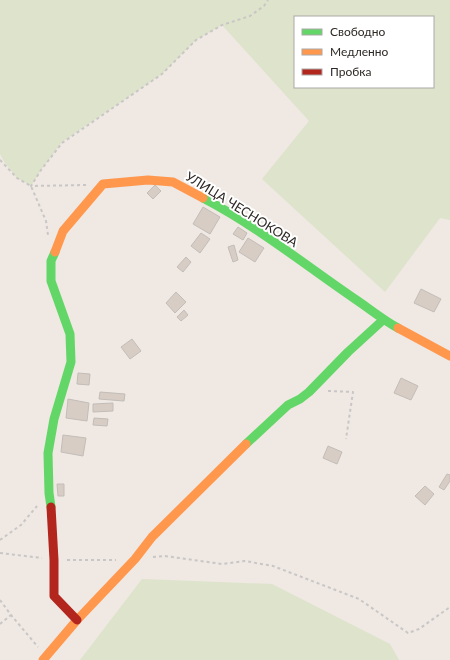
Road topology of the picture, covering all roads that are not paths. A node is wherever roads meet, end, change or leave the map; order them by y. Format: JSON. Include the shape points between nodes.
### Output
{"nodes":[{"id":1,"x":383,"y":320,"type":"junction"},
{"id":2,"x":450,"y":356,"type":"edge"},
{"id":3,"x":77,"y":620,"type":"junction"},
{"id":4,"x":44,"y":658,"type":"edge"}],
"edges":[{"from":1,"to":2,"type":"street","name":"УЛИЦА ЧЕСНОКОВА"},
{"from":1,"to":3,"type":"street","via":[[309,392],[288,405],[235,454],[152,537],[136,559]]},
{"from":1,"to":3,"type":"street","name":"УЛИЦА ЧЕСНОКОВА","via":[[274,241],[173,182],[148,180],[103,184],[63,231],[51,262],[51,281],[70,334],[71,362],[54,419],[48,454],[54,596]]},
{"from":3,"to":4,"type":"street"}]}
